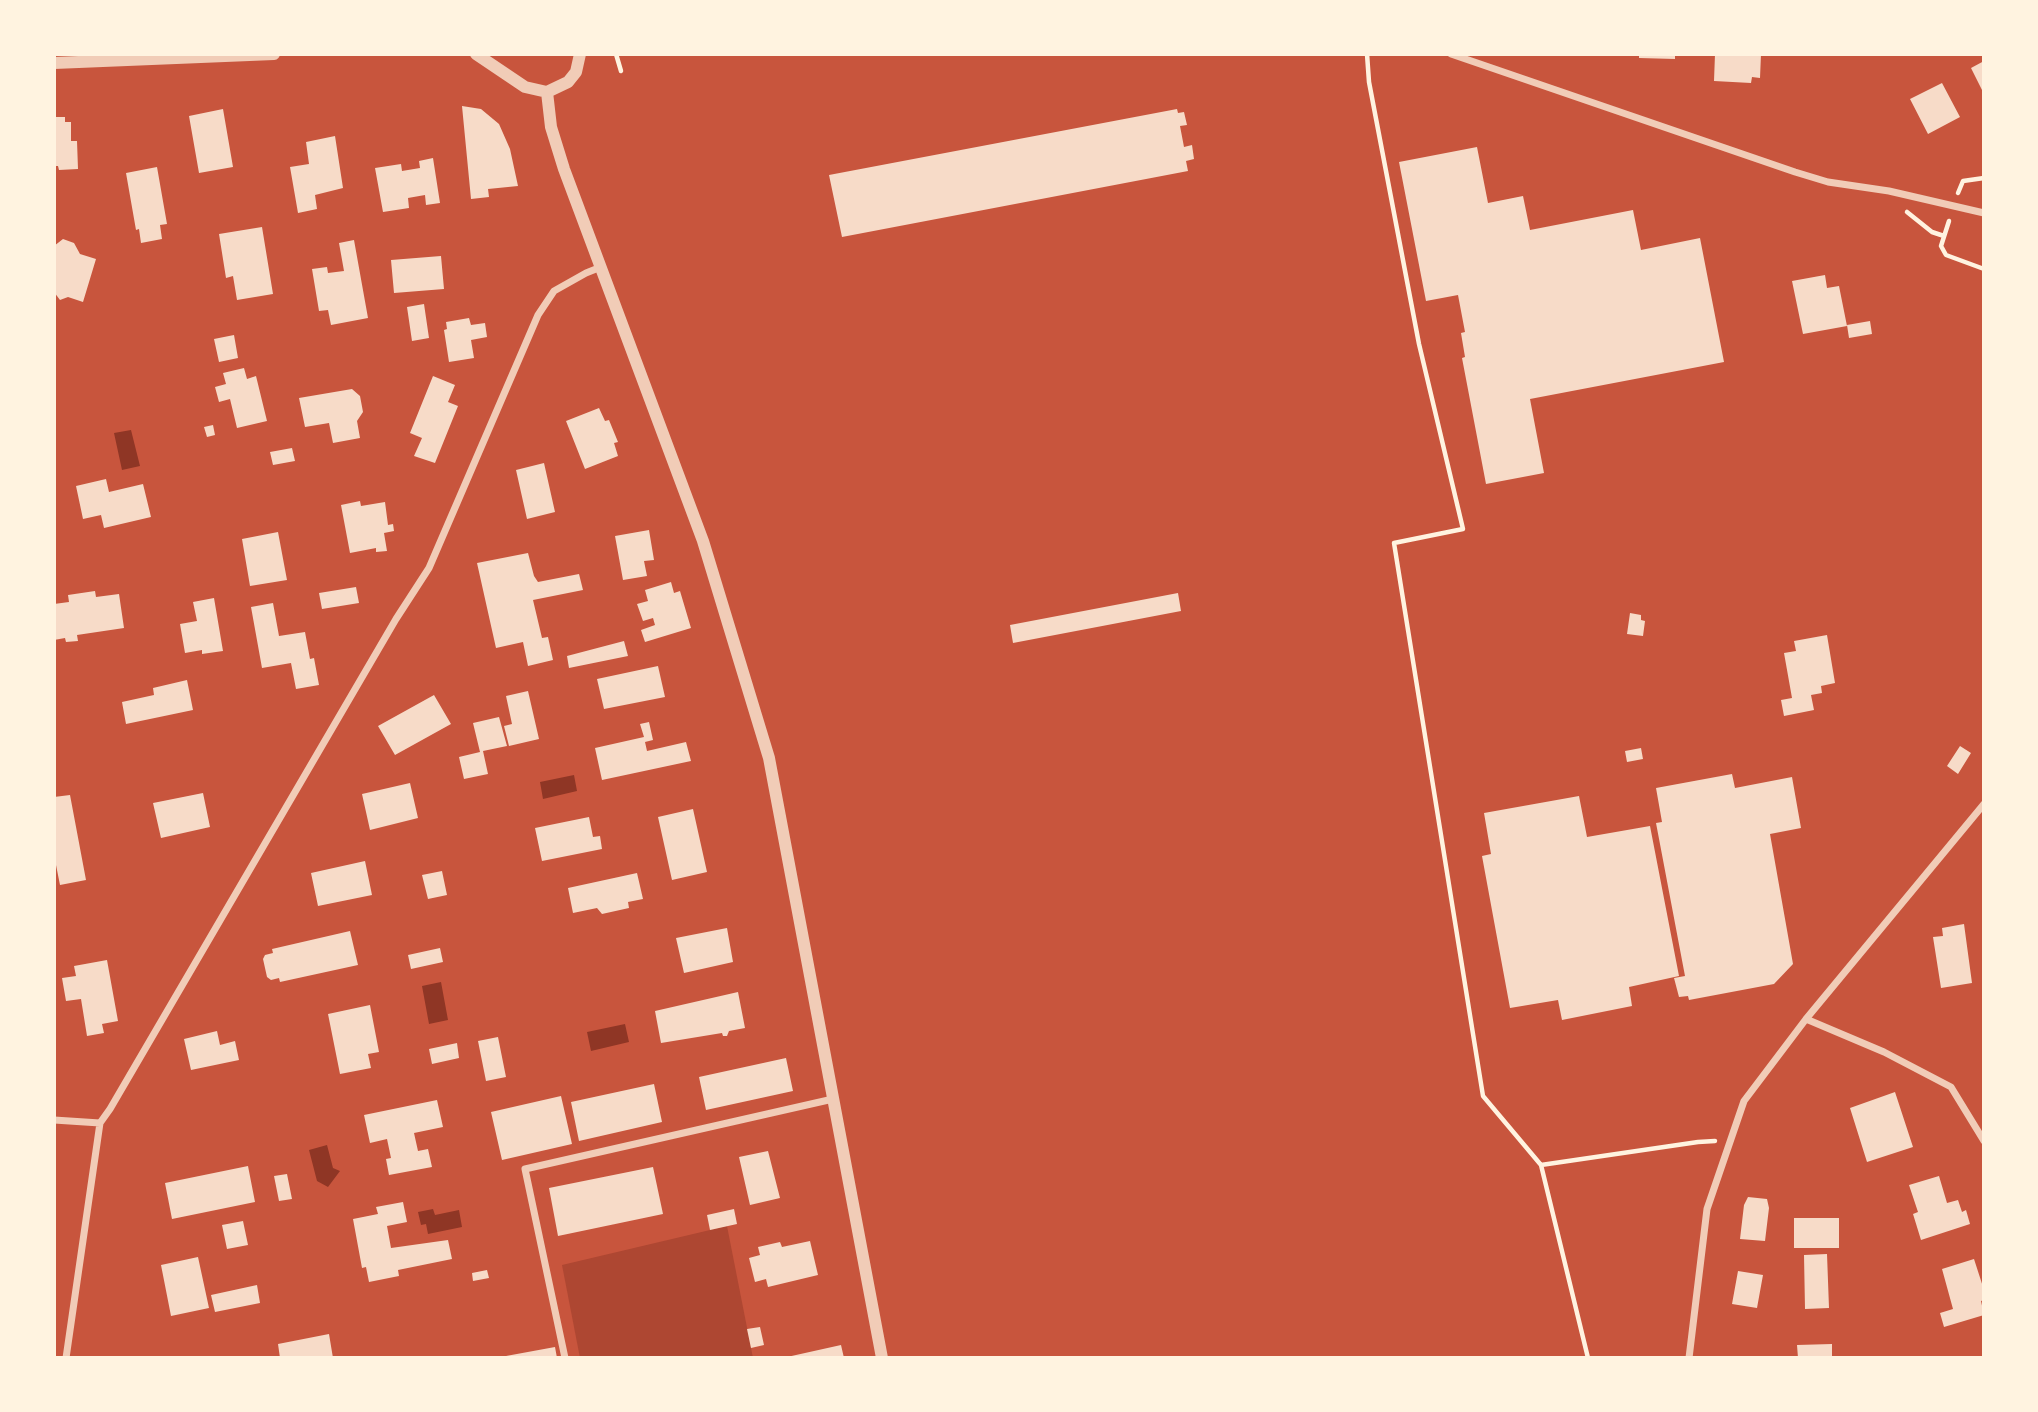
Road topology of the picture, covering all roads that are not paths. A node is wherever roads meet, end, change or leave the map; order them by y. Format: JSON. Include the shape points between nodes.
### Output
{"nodes":[{"id":1,"x":274,"y":54,"type":"edge"},
{"id":2,"x":476,"y":54,"type":"edge"},
{"id":3,"x":580,"y":54,"type":"edge"},
{"id":4,"x":1451,"y":54,"type":"edge"},
{"id":5,"x":212,"y":56,"type":"edge"},
{"id":6,"x":54,"y":63,"type":"edge"},
{"id":7,"x":547,"y":92,"type":"junction"},
{"id":8,"x":1984,"y":213,"type":"edge"},
{"id":9,"x":601,"y":267,"type":"junction"},
{"id":10,"x":1984,"y":804,"type":"edge"},
{"id":11,"x":1807,"y":1018,"type":"junction"},
{"id":12,"x":833,"y":1099,"type":"junction"},
{"id":13,"x":54,"y":1120,"type":"edge"},
{"id":14,"x":100,"y":1123,"type":"junction"},
{"id":15,"x":1984,"y":1140,"type":"edge"},
{"id":16,"x":65,"y":1358,"type":"edge"},
{"id":17,"x":565,"y":1358,"type":"edge"},
{"id":18,"x":882,"y":1358,"type":"edge"},
{"id":19,"x":1689,"y":1358,"type":"edge"}],
"edges":[{"from":1,"to":5,"type":"street"},
{"from":2,"to":7,"type":"street","via":[[525,87]]},
{"from":3,"to":7,"type":"street","via":[[568,82]]},
{"from":4,"to":8,"type":"street","via":[[1795,172]]},
{"from":5,"to":6,"type":"street"},
{"from":7,"to":9,"type":"street","via":[[551,127]]},
{"from":9,"to":12,"type":"street","via":[[703,541],[769,758]]},
{"from":9,"to":14,"type":"street","via":[[554,291],[538,315],[429,568]]},
{"from":10,"to":11,"type":"street"},
{"from":11,"to":15,"type":"street","via":[[1951,1087]]},
{"from":11,"to":19,"type":"street","via":[[1744,1101],[1730,1141],[1707,1209]]},
{"from":12,"to":17,"type":"street","via":[[525,1169]]},
{"from":12,"to":18,"type":"street"},
{"from":13,"to":14,"type":"street"},
{"from":14,"to":16,"type":"street"}]}
